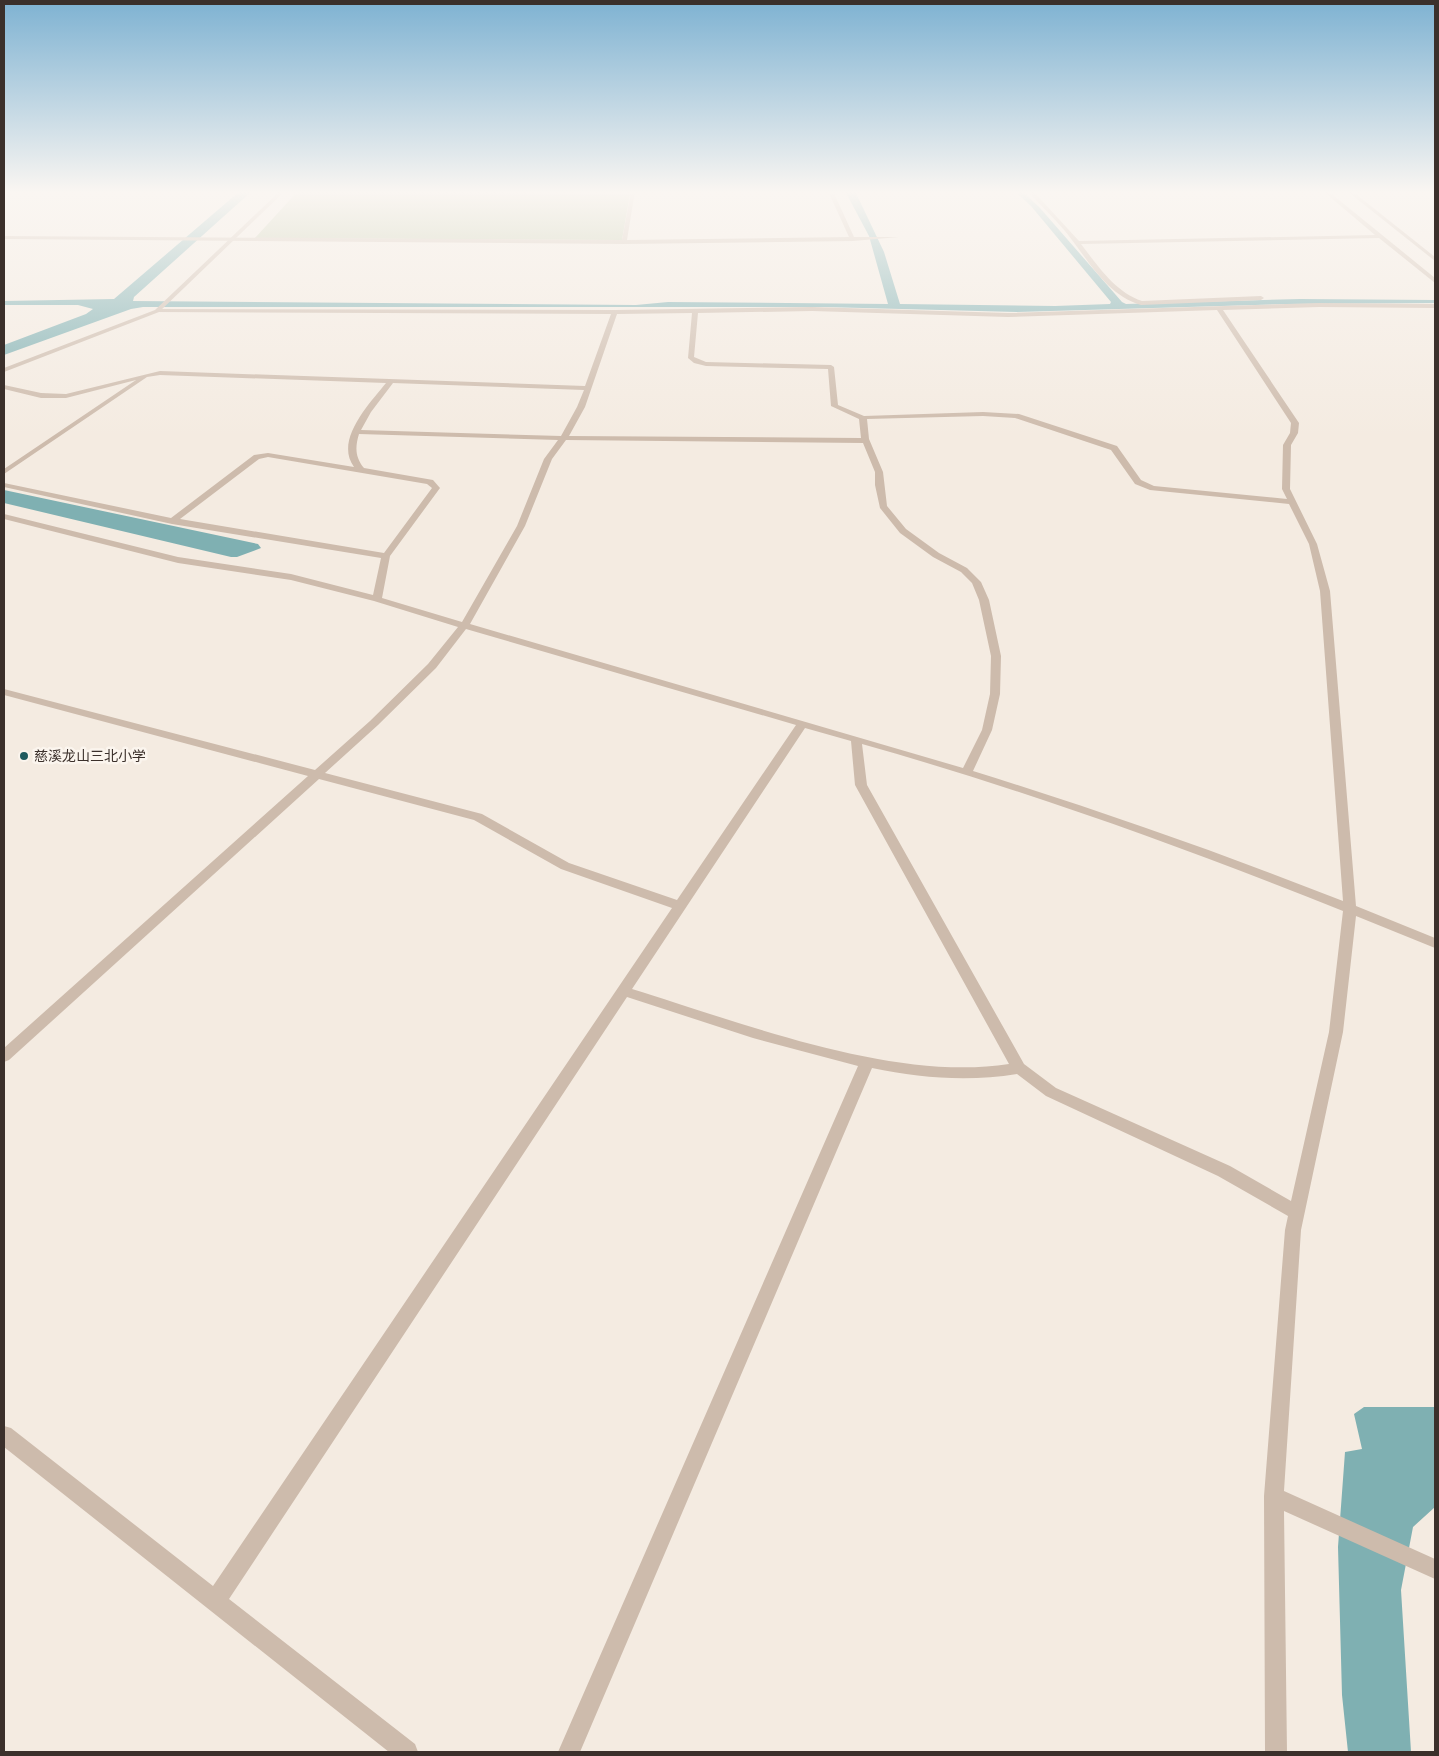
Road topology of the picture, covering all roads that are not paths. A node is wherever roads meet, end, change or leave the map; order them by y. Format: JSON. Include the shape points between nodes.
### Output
{"nodes":[{"id":1,"x":197,"y":273,"type":"edge"},
{"id":2,"x":1102,"y":273,"type":"edge"},
{"id":3,"x":1425,"y":273,"type":"edge"},
{"id":4,"x":1435,"y":281,"type":"edge"},
{"id":5,"x":1261,"y":298,"type":"dead end"},
{"id":6,"x":1435,"y":306,"type":"edge"},
{"id":7,"x":1219,"y":309,"type":"junction"},
{"id":8,"x":157,"y":311,"type":"junction"},
{"id":9,"x":615,"y":312,"type":"junction"},
{"id":10,"x":695,"y":312,"type":"junction"},
{"id":11,"x":4,"y":370,"type":"edge"},
{"id":12,"x":150,"y":374,"type":"junction"},
{"id":13,"x":391,"y":381,"type":"junction"},
{"id":14,"x":4,"y":387,"type":"edge"},
{"id":15,"x":588,"y":388,"type":"junction"},
{"id":16,"x":863,"y":418,"type":"junction"},
{"id":17,"x":356,"y":432,"type":"junction"},
{"id":18,"x":562,"y":438,"type":"junction"},
{"id":19,"x":865,"y":439,"type":"junction"},
{"id":20,"x":361,"y":470,"type":"junction"},
{"id":21,"x":4,"y":472,"type":"edge"},
{"id":22,"x":4,"y":485,"type":"edge"},
{"id":23,"x":1292,"y":502,"type":"junction"},
{"id":24,"x":4,"y":517,"type":"edge"},
{"id":25,"x":172,"y":520,"type":"junction"},
{"id":26,"x":386,"y":556,"type":"junction"},
{"id":27,"x":377,"y":599,"type":"junction"},
{"id":28,"x":465,"y":624,"type":"junction"},
{"id":29,"x":4,"y":692,"type":"edge"},
{"id":30,"x":802,"y":724,"type":"junction"},
{"id":31,"x":856,"y":739,"type":"junction"},
{"id":32,"x":966,"y":773,"type":"junction"},
{"id":33,"x":316,"y":774,"type":"junction"},
{"id":34,"x":680,"y":906,"type":"junction"},
{"id":35,"x":1350,"y":908,"type":"junction"},
{"id":36,"x":1435,"y":943,"type":"edge"},
{"id":37,"x":623,"y":992,"type":"junction"},
{"id":38,"x":4,"y":1056,"type":"edge"},
{"id":39,"x":867,"y":1062,"type":"junction"},
{"id":40,"x":1019,"y":1068,"type":"junction"},
{"id":41,"x":1296,"y":1212,"type":"junction"},
{"id":42,"x":4,"y":1435,"type":"edge"},
{"id":43,"x":1274,"y":1496,"type":"junction"},
{"id":44,"x":1435,"y":1569,"type":"edge"},
{"id":45,"x":215,"y":1601,"type":"junction"},
{"id":46,"x":407,"y":1752,"type":"edge"},
{"id":47,"x":568,"y":1752,"type":"edge"},
{"id":48,"x":1276,"y":1752,"type":"edge"}],
"edges":[{"from":1,"to":8,"type":"street"},
{"from":2,"to":5,"type":"street","via":[[1126,298],[1141,303]]},
{"from":3,"to":4,"type":"street"},
{"from":6,"to":7,"type":"street","via":[[1319,305]]},
{"from":7,"to":10,"type":"street","via":[[1008,315],[812,309]]},
{"from":7,"to":23,"type":"street","via":[[1295,423],[1285,466],[1286,489]]},
{"from":8,"to":9,"type":"street"},
{"from":8,"to":11,"type":"street"},
{"from":9,"to":10,"type":"street"},
{"from":9,"to":15,"type":"street"},
{"from":10,"to":16,"type":"street","via":[[692,358],[696,362],[831,367],[835,406]]},
{"from":12,"to":13,"type":"street"},
{"from":12,"to":14,"type":"street","via":[[54,397]]},
{"from":12,"to":21,"type":"street"},
{"from":13,"to":15,"type":"street"},
{"from":13,"to":17,"type":"street"},
{"from":15,"to":18,"type":"street","via":[[570,429]]},
{"from":16,"to":19,"type":"street"},
{"from":16,"to":23,"type":"street","via":[[1016,416],[1114,448],[1138,482],[1153,488]]},
{"from":17,"to":18,"type":"street"},
{"from":17,"to":20,"type":"street","via":[[351,450],[354,465]]},
{"from":18,"to":19,"type":"street"},
{"from":18,"to":28,"type":"street","via":[[548,459],[521,526]]},
{"from":19,"to":32,"type":"street","via":[[879,472],[883,506],[903,531],[964,570],[976,582],[984,600],[996,656],[995,694],[987,730]]},
{"from":20,"to":25,"type":"street","via":[[268,455],[257,457]]},
{"from":20,"to":26,"type":"street","via":[[430,482],[436,488]]},
{"from":22,"to":25,"type":"street"},
{"from":23,"to":35,"type":"street","via":[[1313,544],[1325,591]]},
{"from":24,"to":27,"type":"street","via":[[178,560],[291,577]]},
{"from":25,"to":26,"type":"street"},
{"from":26,"to":27,"type":"street"},
{"from":27,"to":28,"type":"street"},
{"from":28,"to":30,"type":"street"},
{"from":28,"to":33,"type":"street","via":[[432,666]]},
{"from":29,"to":33,"type":"street"},
{"from":30,"to":31,"type":"street"},
{"from":30,"to":34,"type":"street"},
{"from":31,"to":32,"type":"street"},
{"from":31,"to":40,"type":"street","via":[[861,785]]},
{"from":32,"to":35,"type":"street","via":[[1187,846]]},
{"from":33,"to":34,"type":"street","via":[[478,817],[565,866]]},
{"from":33,"to":38,"type":"street"},
{"from":34,"to":37,"type":"street"},
{"from":35,"to":36,"type":"street"},
{"from":35,"to":41,"type":"street","via":[[1336,1032]]},
{"from":37,"to":39,"type":"street","via":[[836,1056]]},
{"from":37,"to":45,"type":"street"},
{"from":39,"to":40,"type":"street","via":[[892,1067],[978,1073]]},
{"from":39,"to":47,"type":"street"},
{"from":40,"to":41,"type":"street","via":[[1051,1092],[1224,1171]]},
{"from":41,"to":43,"type":"street"},
{"from":42,"to":45,"type":"street"},
{"from":43,"to":44,"type":"street"},
{"from":43,"to":48,"type":"street"},
{"from":45,"to":46,"type":"street"}]}
